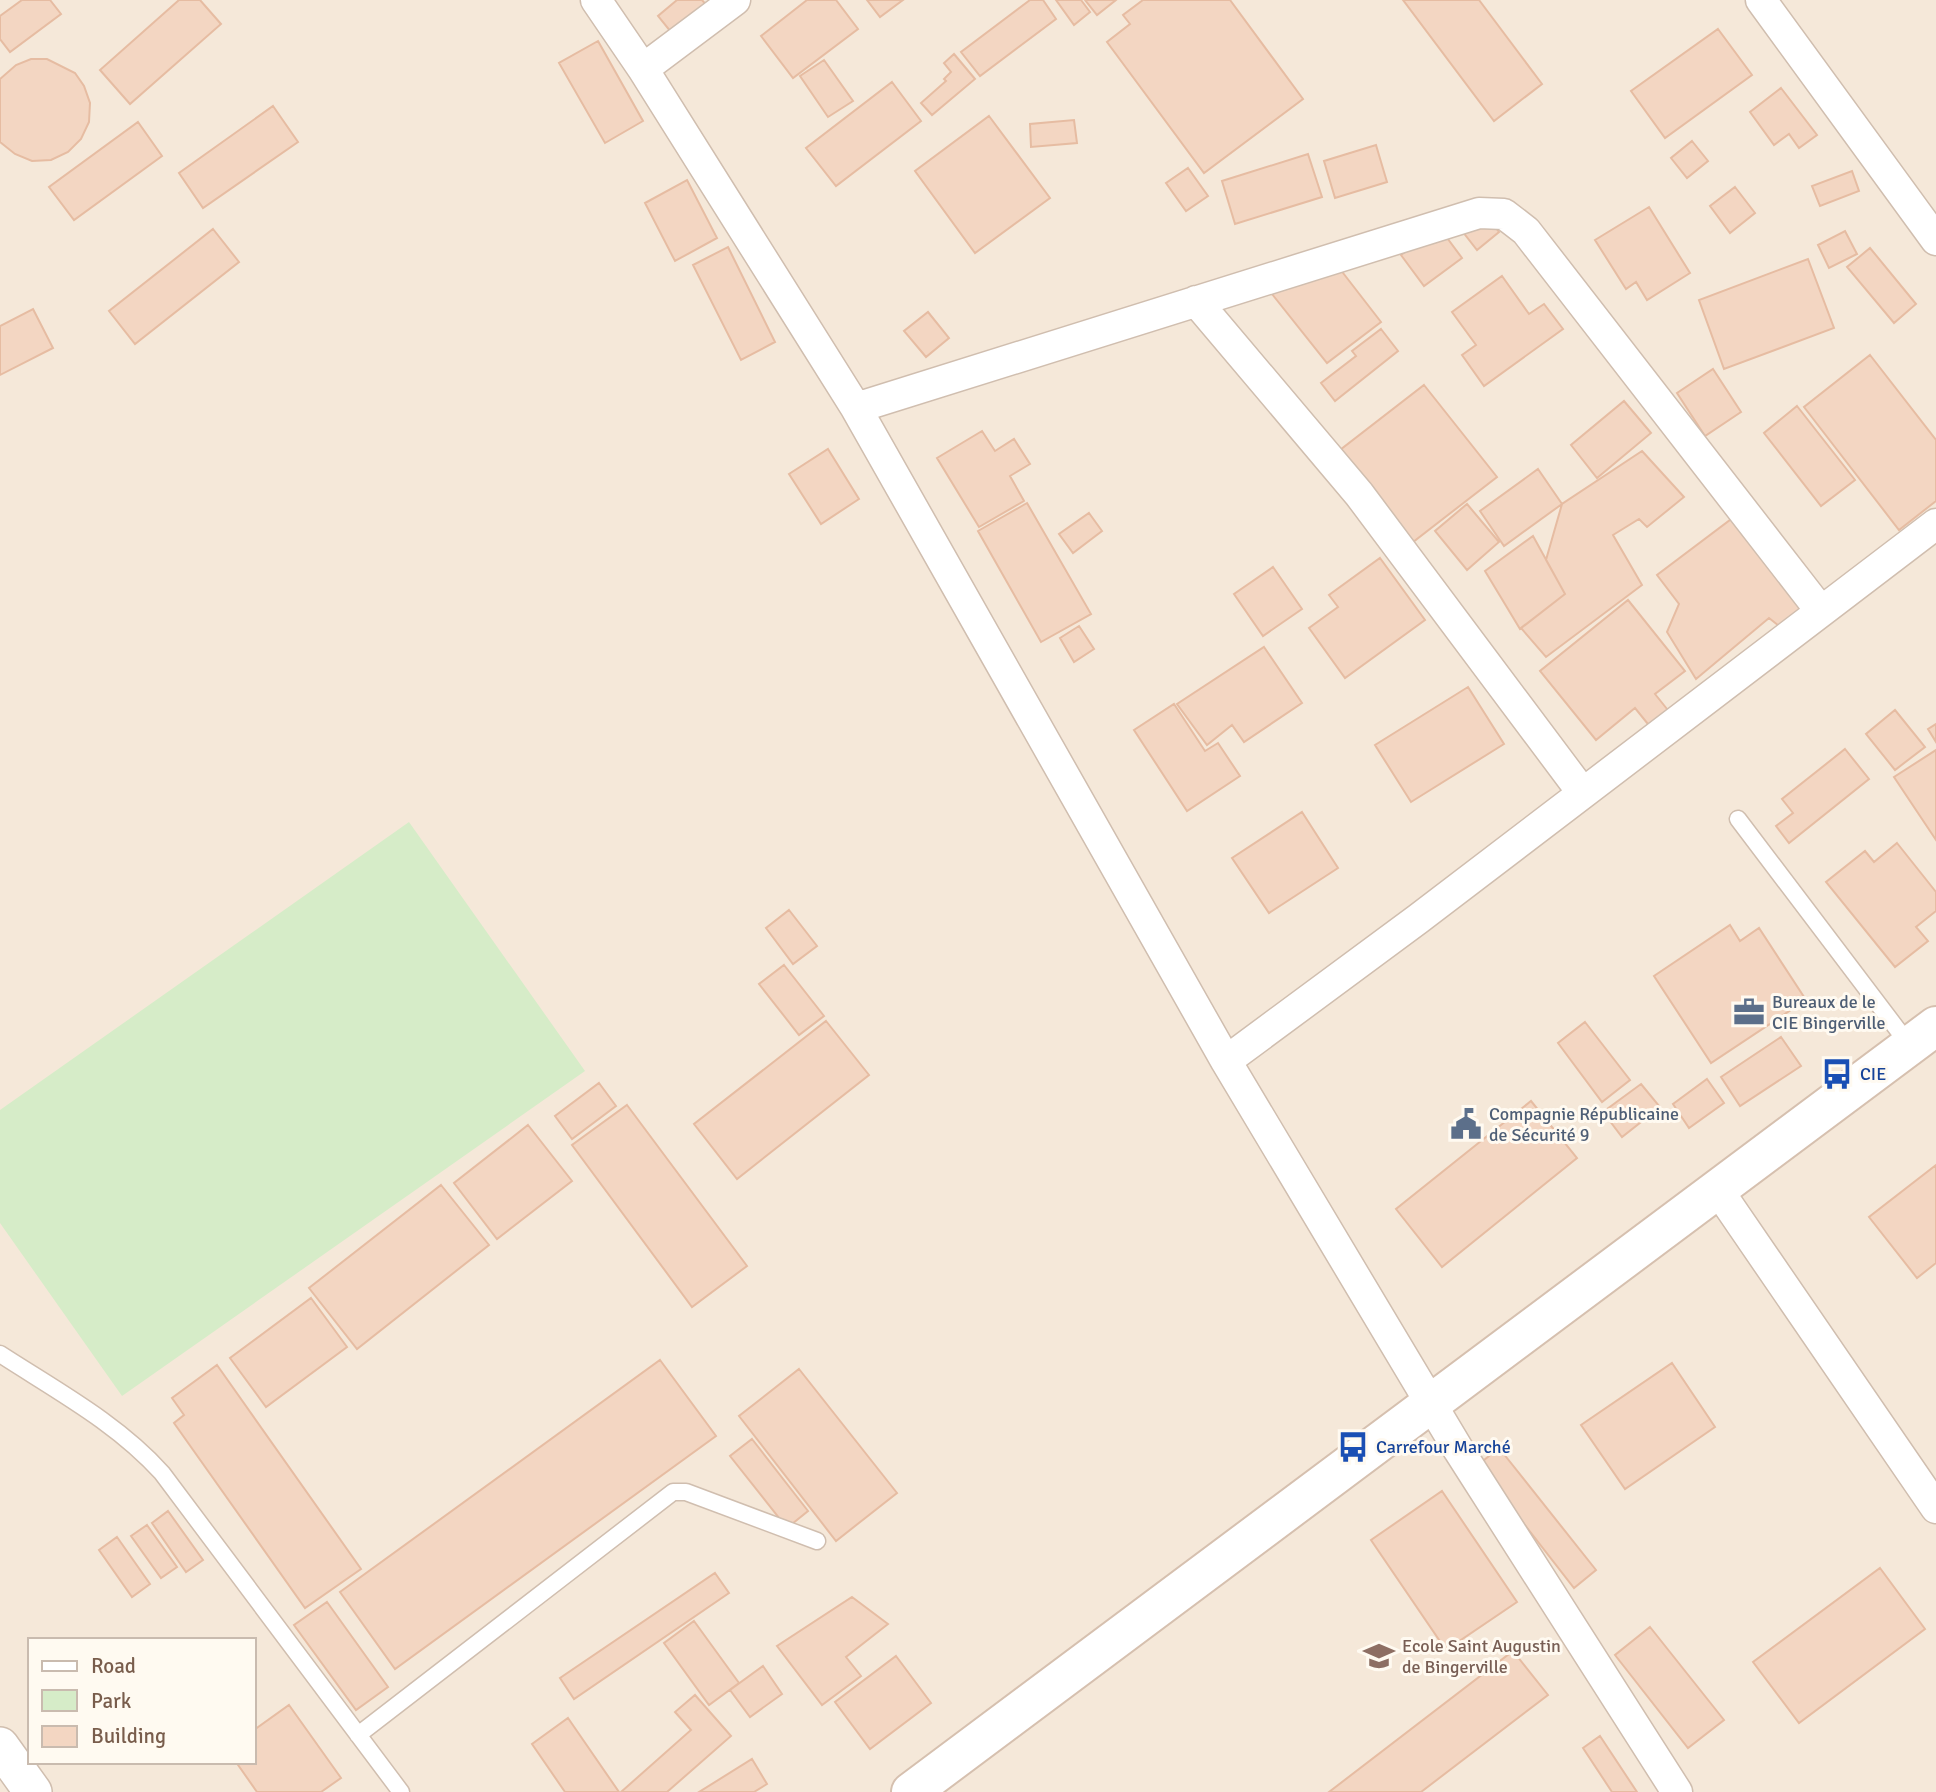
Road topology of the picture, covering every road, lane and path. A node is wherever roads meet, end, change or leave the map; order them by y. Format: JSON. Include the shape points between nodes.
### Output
{"nodes":[{"id":1,"x":596,"y":0,"type":"edge"},
{"id":2,"x":735,"y":0,"type":"edge"},
{"id":3,"x":1761,"y":0,"type":"edge"},
{"id":4,"x":643,"y":69,"type":"junction"},
{"id":5,"x":1936,"y":240,"type":"edge"},
{"id":6,"x":1196,"y":301,"type":"junction"},
{"id":7,"x":856,"y":408,"type":"junction"},
{"id":8,"x":1936,"y":524,"type":"edge"},
{"id":9,"x":1820,"y":610,"type":"junction"},
{"id":10,"x":1582,"y":792,"type":"junction"},
{"id":11,"x":1738,"y":819,"type":"dead end"},
{"id":12,"x":1923,"y":1036,"type":"edge"},
{"id":13,"x":1226,"y":1060,"type":"junction"},
{"id":14,"x":1718,"y":1190,"type":"junction"},
{"id":15,"x":0,"y":1354,"type":"edge"},
{"id":16,"x":1432,"y":1405,"type":"junction"},
{"id":17,"x":1936,"y":1508,"type":"edge"},
{"id":18,"x":817,"y":1541,"type":"dead end"},
{"id":19,"x":358,"y":1735,"type":"junction"},
{"id":20,"x":0,"y":1746,"type":"edge"},
{"id":21,"x":33,"y":1792,"type":"edge"},
{"id":22,"x":401,"y":1792,"type":"edge"},
{"id":23,"x":911,"y":1792,"type":"edge"},
{"id":24,"x":1677,"y":1792,"type":"edge"}],
"edges":[{"from":1,"to":4,"type":"street"},
{"from":2,"to":4,"type":"street"},
{"from":3,"to":5,"type":"street"},
{"from":4,"to":7,"type":"street"},
{"from":6,"to":7,"type":"street"},
{"from":6,"to":9,"type":"street","via":[[1479,213],[1504,215],[1526,231]]},
{"from":6,"to":10,"type":"street","via":[[1359,494]]},
{"from":7,"to":13,"type":"street"},
{"from":8,"to":9,"type":"street"},
{"from":9,"to":10,"type":"street"},
{"from":10,"to":13,"type":"street"},
{"from":11,"to":12,"type":"lane"},
{"from":12,"to":14,"type":"main road"},
{"from":13,"to":16,"type":"street"},
{"from":14,"to":16,"type":"main road"},
{"from":14,"to":17,"type":"street"},
{"from":15,"to":19,"type":"lane","via":[[139,1448]]},
{"from":16,"to":23,"type":"main road"},
{"from":16,"to":24,"type":"street"},
{"from":18,"to":19,"type":"lane","via":[[686,1492],[673,1492]]},
{"from":19,"to":22,"type":"lane"},
{"from":20,"to":21,"type":"street"}]}
